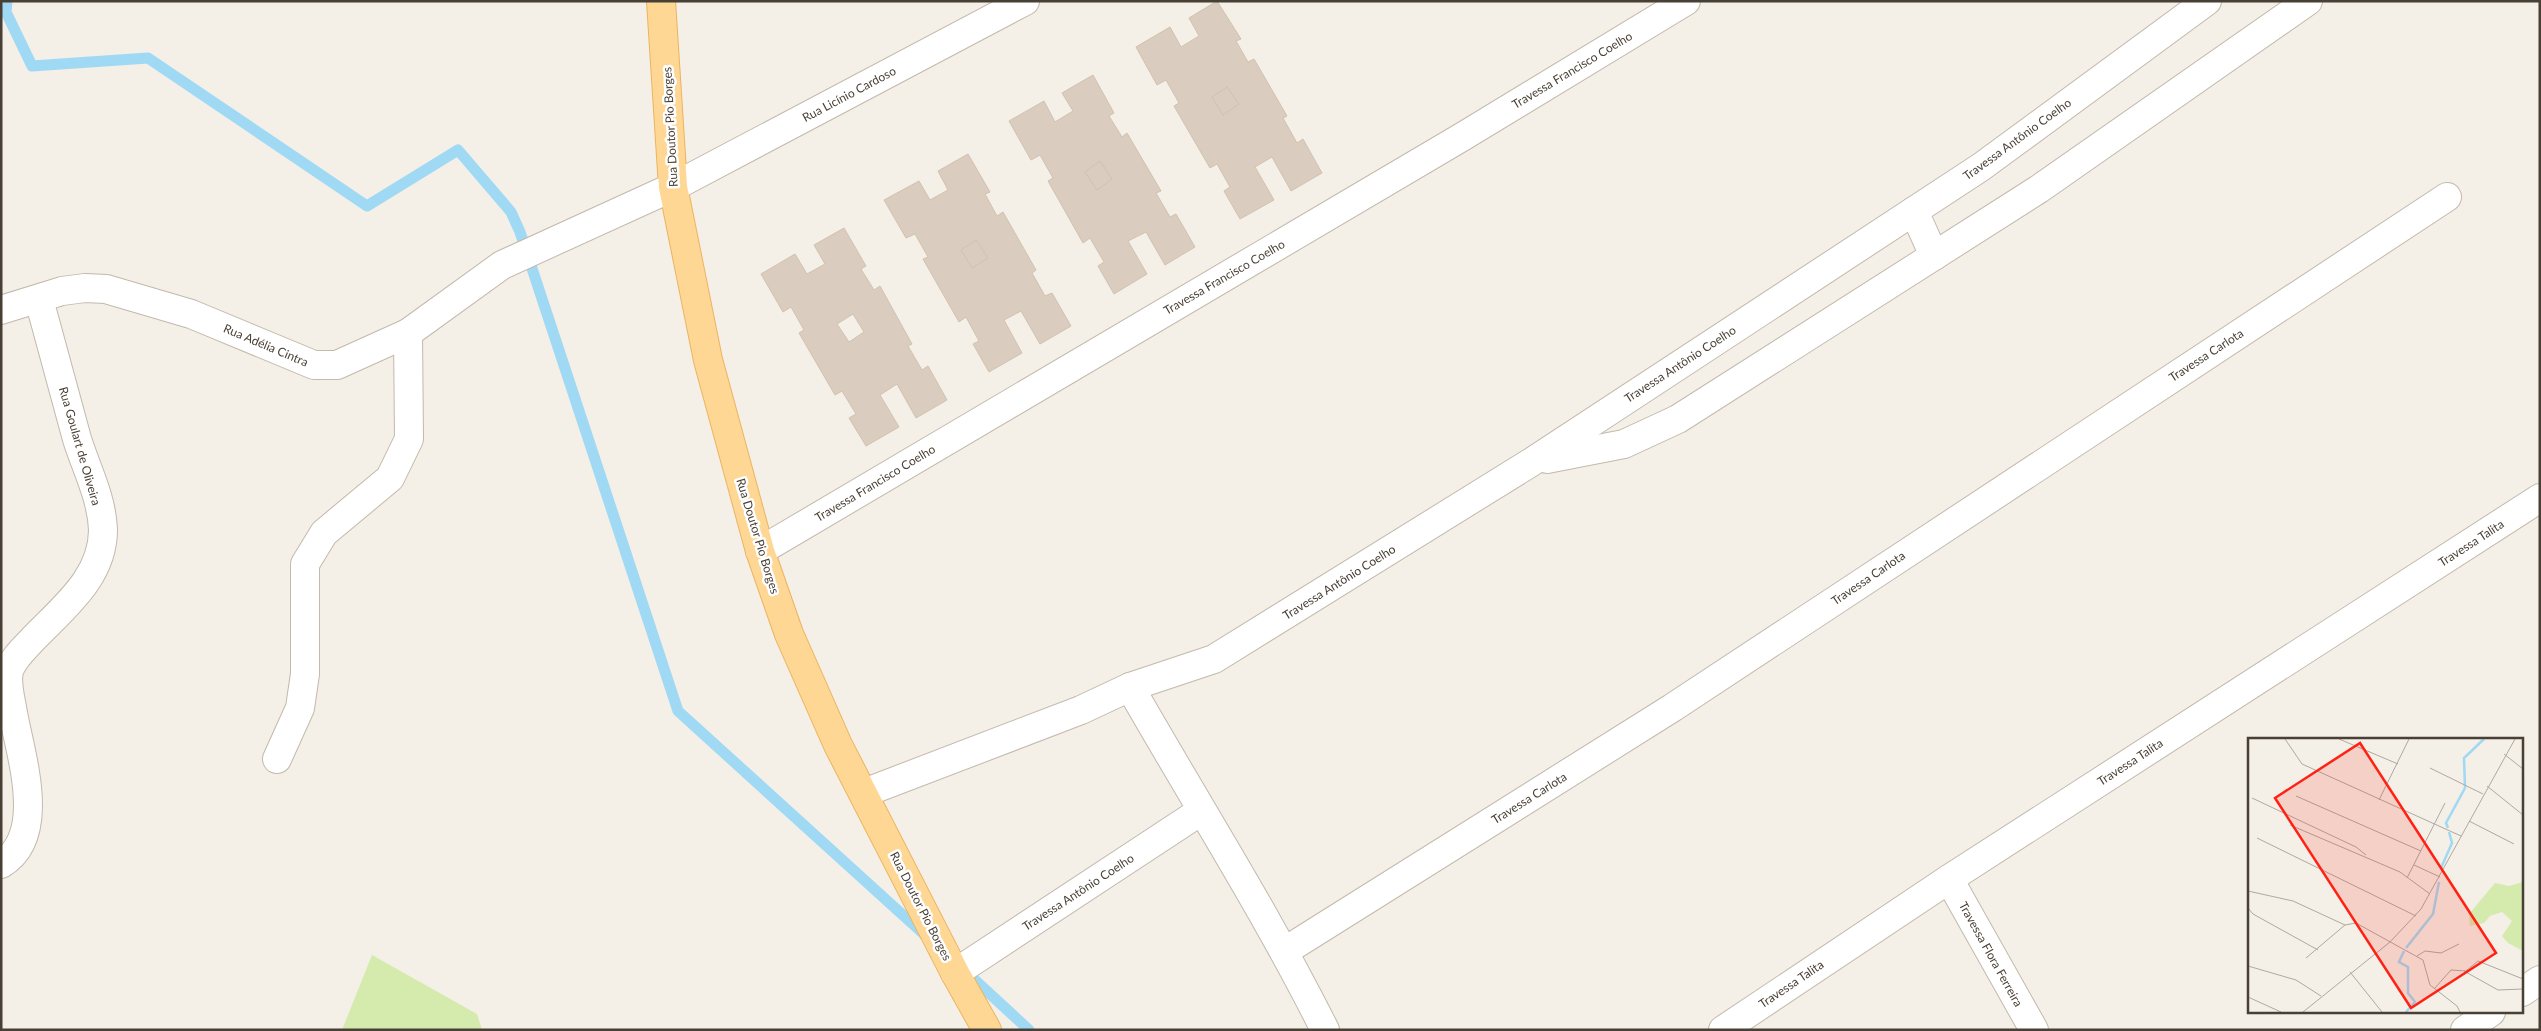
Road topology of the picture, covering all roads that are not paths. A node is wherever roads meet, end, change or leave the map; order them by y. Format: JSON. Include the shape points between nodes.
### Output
{"nodes":[{"id":1,"x":662,"y":1,"type":"edge"},
{"id":2,"x":1025,"y":1,"type":"edge"},
{"id":3,"x":1686,"y":1,"type":"edge"},
{"id":4,"x":2207,"y":1,"type":"edge"},
{"id":5,"x":2308,"y":1,"type":"edge"},
{"id":6,"x":673,"y":187,"type":"junction"},
{"id":7,"x":2446,"y":197,"type":"dead end"},
{"id":8,"x":1914,"y":211,"type":"junction"},
{"id":9,"x":1934,"y":256,"type":"junction"},
{"id":10,"x":39,"y":300,"type":"junction"},
{"id":11,"x":1,"y":310,"type":"edge"},
{"id":12,"x":408,"y":333,"type":"junction"},
{"id":13,"x":1530,"y":463,"type":"junction"},
{"id":14,"x":2540,"y":498,"type":"edge"},
{"id":15,"x":760,"y":550,"type":"junction"},
{"id":16,"x":10,"y":657,"type":"edge"},
{"id":17,"x":1130,"y":687,"type":"junction"},
{"id":18,"x":277,"y":759,"type":"dead end"},
{"id":19,"x":864,"y":794,"type":"junction"},
{"id":20,"x":1201,"y":811,"type":"junction"},
{"id":21,"x":1,"y":864,"type":"edge"},
{"id":22,"x":1949,"y":879,"type":"junction"},
{"id":23,"x":1285,"y":951,"type":"junction"},
{"id":24,"x":955,"y":973,"type":"junction"},
{"id":25,"x":2540,"y":980,"type":"edge"},
{"id":26,"x":2524,"y":991,"type":"edge"},
{"id":27,"x":2488,"y":1014,"type":"edge"},
{"id":28,"x":987,"y":1030,"type":"edge"},
{"id":29,"x":1325,"y":1030,"type":"edge"},
{"id":30,"x":1723,"y":1030,"type":"edge"},
{"id":31,"x":2034,"y":1030,"type":"edge"},
{"id":32,"x":2465,"y":1030,"type":"edge"}],
"edges":[{"from":1,"to":6,"type":"main road","name":"Rua Doutor Pio Borges"},
{"from":2,"to":6,"type":"street","name":"Rua Licínio Cardoso"},
{"from":3,"to":15,"type":"street","name":"Travessa Francisco Coelho"},
{"from":4,"to":8,"type":"street","name":"Travessa Antônio Coelho","via":[[1980,167]]},
{"from":5,"to":9,"type":"street","via":[[2039,189]]},
{"from":6,"to":12,"type":"street","name":"Rua Adélia Cintra","via":[[502,265]]},
{"from":6,"to":15,"type":"main road","name":"Rua Doutor Pio Borges","via":[[708,360]]},
{"from":7,"to":23,"type":"street","name":"Travessa Carlota","via":[[1672,708]]},
{"from":8,"to":9,"type":"street"},
{"from":8,"to":13,"type":"street","name":"Travessa Antônio Coelho"},
{"from":9,"to":13,"type":"street","via":[[1678,419],[1624,444]]},
{"from":10,"to":11,"type":"street","name":"Rua Adélia Cintra"},
{"from":10,"to":12,"type":"street","name":"Rua Adélia Cintra","via":[[62,291],[106,289],[191,314],[314,365],[337,365]]},
{"from":10,"to":16,"type":"street","name":"Rua Goulart de Oliveira","via":[[78,441],[95,489],[103,527],[102,546],[83,588]]},
{"from":12,"to":18,"type":"street","via":[[409,439],[390,478],[324,533],[305,564],[304,682],[300,708]]},
{"from":13,"to":17,"type":"street","name":"Travessa Antônio Coelho","via":[[1214,659]]},
{"from":14,"to":22,"type":"street","name":"Travessa Talita"},
{"from":15,"to":19,"type":"main road","name":"Rua Doutor Pio Borges","via":[[789,634],[838,745]]},
{"from":16,"to":21,"type":"street","name":"Rua Goulart de Oliveira","via":[[9,692],[29,806],[26,834],[13,857]]},
{"from":17,"to":19,"type":"street","name":"Travessa Antônio Coelho","via":[[1081,710]]},
{"from":17,"to":20,"type":"street"},
{"from":19,"to":24,"type":"main road","name":"Rua Doutor Pio Borges"},
{"from":20,"to":23,"type":"street"},
{"from":20,"to":24,"type":"street","name":"Travessa Antônio Coelho"},
{"from":22,"to":30,"type":"street","name":"Travessa Talita"},
{"from":22,"to":31,"type":"street","name":"Travessa Flora Ferreira"},
{"from":23,"to":29,"type":"street"},
{"from":24,"to":28,"type":"main road","name":"Rua Doutor Pio Borges"},
{"from":25,"to":26,"type":"street"},
{"from":27,"to":32,"type":"street"}]}
